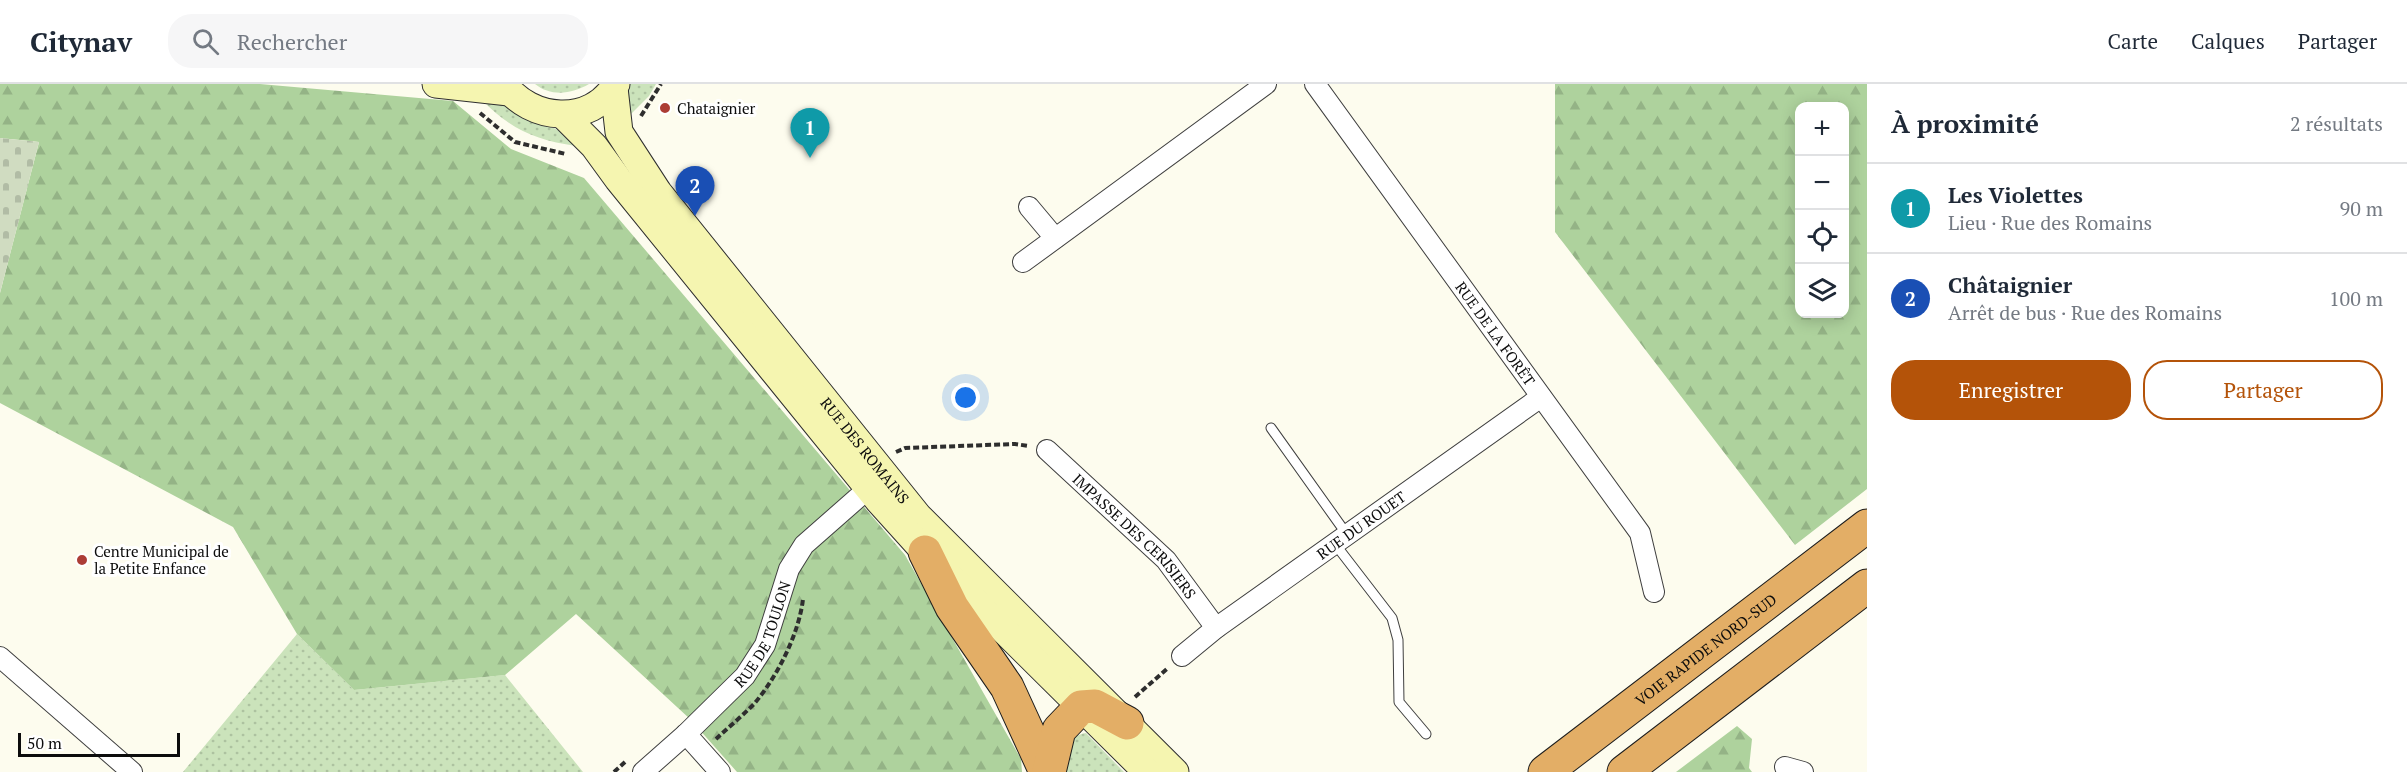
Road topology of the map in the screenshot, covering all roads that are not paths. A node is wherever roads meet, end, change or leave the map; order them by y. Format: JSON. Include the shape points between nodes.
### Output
{"nodes":[{"id":1,"x":436,"y":84,"type":"edge"},
{"id":2,"x":1266,"y":84,"type":"edge"},
{"id":3,"x":1315,"y":84,"type":"edge"},
{"id":4,"x":615,"y":86,"type":"edge"},
{"id":5,"x":507,"y":88,"type":"edge"},
{"id":6,"x":563,"y":115,"type":"junction"},
{"id":7,"x":1029,"y":207,"type":"dead end"},
{"id":8,"x":1055,"y":238,"type":"junction"},
{"id":9,"x":1023,"y":262,"type":"dead end"},
{"id":10,"x":1541,"y":397,"type":"junction"},
{"id":11,"x":1271,"y":428,"type":"dead end"},
{"id":12,"x":1047,"y":450,"type":"road end"},
{"id":13,"x":876,"y":475,"type":"junction"},
{"id":14,"x":1867,"y":526,"type":"edge"},
{"id":15,"x":1342,"y":540,"type":"junction"},
{"id":16,"x":925,"y":552,"type":"junction"},
{"id":17,"x":1867,"y":586,"type":"edge"},
{"id":18,"x":1654,"y":592,"type":"dead end"},
{"id":19,"x":1216,"y":628,"type":"junction"},
{"id":20,"x":1182,"y":656,"type":"road end"},
{"id":21,"x":0,"y":657,"type":"edge"},
{"id":22,"x":1081,"y":707,"type":"junction"},
{"id":23,"x":1122,"y":718,"type":"junction"},
{"id":24,"x":686,"y":734,"type":"junction"},
{"id":25,"x":1426,"y":734,"type":"dead end"},
{"id":26,"x":636,"y":765,"type":"edge"},
{"id":27,"x":132,"y":772,"type":"edge"},
{"id":28,"x":720,"y":772,"type":"edge"},
{"id":29,"x":1047,"y":772,"type":"edge"},
{"id":30,"x":1147,"y":772,"type":"edge"},
{"id":31,"x":1175,"y":772,"type":"edge"},
{"id":32,"x":1545,"y":772,"type":"edge"},
{"id":33,"x":1624,"y":772,"type":"edge"}],
"edges":[{"from":1,"to":5,"type":"main road"},
{"from":2,"to":8,"type":"street"},
{"from":3,"to":10,"type":"street","name":"RUE DE LA FORÊT"},
{"from":4,"to":6,"type":"main road","via":[[600,102]]},
{"from":4,"to":13,"type":"main road","name":"RUE DES ROMAINS","via":[[620,132],[658,192]]},
{"from":5,"to":6,"type":"main road","via":[[524,105],[543,113]]},
{"from":6,"to":13,"type":"main road","name":"RUE DES ROMAINS","via":[[594,146],[667,240]]},
{"from":7,"to":8,"type":"street"},
{"from":8,"to":9,"type":"street"},
{"from":10,"to":15,"type":"street","name":"RUE DU ROUET"},
{"from":10,"to":18,"type":"street","name":"RUE DE LA FORÊT","via":[[1640,533]]},
{"from":11,"to":15,"type":"lane"},
{"from":12,"to":19,"type":"street","name":"IMPASSE DES CERISIERS","via":[[1167,560]]},
{"from":13,"to":16,"type":"main road","name":"RUE DES ROMAINS"},
{"from":13,"to":23,"type":"main road","name":"RUE DES ROMAINS"},
{"from":13,"to":24,"type":"street","name":"RUE DE TOULON","via":[[804,545],[789,569],[765,645],[745,676]]},
{"from":14,"to":32,"type":"highway","name":"VOIE RAPIDE NORD-SUD"},
{"from":15,"to":19,"type":"street","name":"RUE DU ROUET"},
{"from":15,"to":25,"type":"lane","via":[[1392,618],[1398,640],[1399,702]]},
{"from":16,"to":22,"type":"main road","name":"RUE DES ROMAINS"},
{"from":16,"to":29,"type":"highway","via":[[952,607],[1006,687]]},
{"from":17,"to":33,"type":"highway"},
{"from":19,"to":20,"type":"street","name":"RUE DU ROUET"},
{"from":21,"to":27,"type":"street"},
{"from":22,"to":23,"type":"highway","via":[[1095,706]]},
{"from":22,"to":29,"type":"highway","via":[[1059,730]]},
{"from":22,"to":30,"type":"main road","name":"RUE DES ROMAINS"},
{"from":23,"to":31,"type":"main road","name":"RUE DES ROMAINS"},
{"from":24,"to":26,"type":"street","name":"RUE DE TOULON"},
{"from":24,"to":28,"type":"street"}]}
